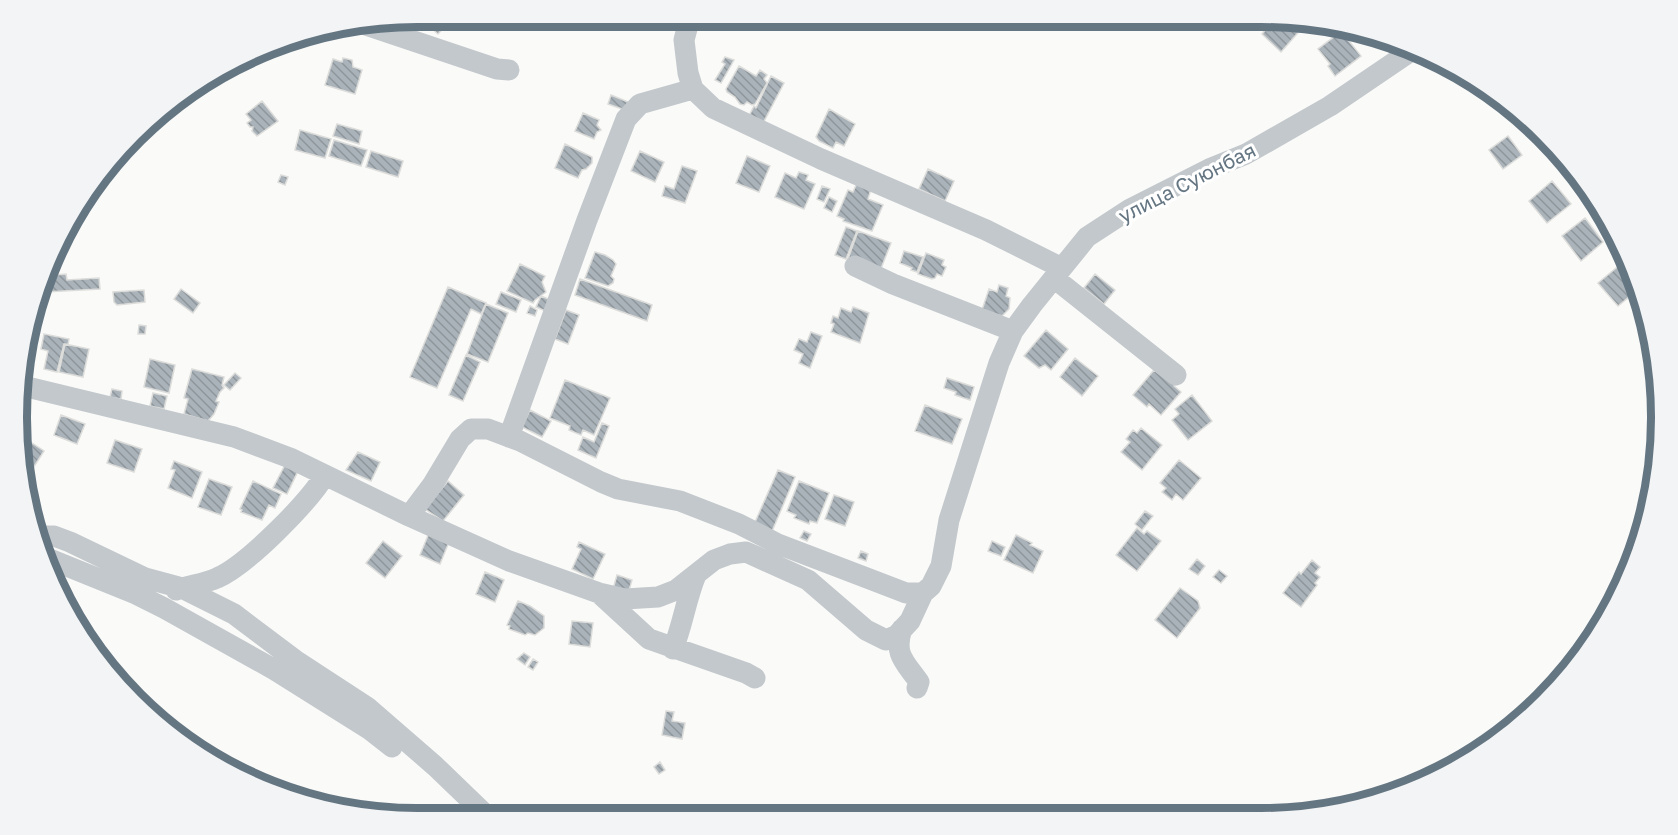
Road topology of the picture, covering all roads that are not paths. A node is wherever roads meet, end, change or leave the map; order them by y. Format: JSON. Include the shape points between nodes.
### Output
{"nodes":[{"id":1,"x":687,"y":27,"type":"edge"},
{"id":2,"x":378,"y":29,"type":"edge"},
{"id":3,"x":1405,"y":55,"type":"edge"},
{"id":4,"x":509,"y":70,"type":"dead end"},
{"id":5,"x":693,"y":89,"type":"junction"},
{"id":6,"x":855,"y":266,"type":"dead end"},
{"id":7,"x":1058,"y":273,"type":"junction"},
{"id":8,"x":1013,"y":331,"type":"junction"},
{"id":9,"x":1176,"y":375,"type":"dead end"},
{"id":10,"x":28,"y":387,"type":"edge"},
{"id":11,"x":509,"y":437,"type":"junction"},
{"id":12,"x":325,"y":475,"type":"junction"},
{"id":13,"x":409,"y":516,"type":"junction"},
{"id":14,"x":46,"y":536,"type":"edge"},
{"id":15,"x":54,"y":560,"type":"edge"},
{"id":16,"x":111,"y":573,"type":"junction"},
{"id":17,"x":696,"y":574,"type":"junction"},
{"id":18,"x":182,"y":588,"type":"junction"},
{"id":19,"x":599,"y":593,"type":"junction"},
{"id":20,"x":923,"y":593,"type":"junction"},
{"id":21,"x":164,"y":608,"type":"junction"},
{"id":22,"x":902,"y":629,"type":"junction"},
{"id":23,"x":673,"y":649,"type":"junction"},
{"id":24,"x":754,"y":678,"type":"dead end"},
{"id":25,"x":917,"y":688,"type":"dead end"},
{"id":26,"x":457,"y":808,"type":"edge"},
{"id":27,"x":479,"y":808,"type":"edge"}],
"edges":[{"from":1,"to":5,"type":"street","via":[[684,40]]},
{"from":2,"to":4,"type":"street"},
{"from":3,"to":7,"type":"street","name":"улица Суюнбая","via":[[1330,106],[1246,154],[1130,208],[1087,237]]},
{"from":5,"to":7,"type":"street","via":[[713,108],[748,126],[986,230]]},
{"from":5,"to":11,"type":"street","via":[[640,104],[626,119]]},
{"from":6,"to":8,"type":"street"},
{"from":7,"to":8,"type":"street","name":"улица Суюнбая"},
{"from":7,"to":9,"type":"street"},
{"from":8,"to":20,"type":"street","name":"улица Суюнбая","via":[[999,363],[950,520],[941,567]]},
{"from":10,"to":12,"type":"street","via":[[234,437]]},
{"from":11,"to":13,"type":"street","via":[[488,429],[471,429],[460,439]]},
{"from":11,"to":20,"type":"street","via":[[618,489],[680,501],[906,593]]},
{"from":12,"to":13,"type":"street"},
{"from":12,"to":18,"type":"street","via":[[260,547],[236,567],[218,578]]},
{"from":13,"to":19,"type":"street","via":[[509,561]]},
{"from":14,"to":16,"type":"street","via":[[54,536]]},
{"from":15,"to":16,"type":"street"},
{"from":16,"to":18,"type":"street"},
{"from":16,"to":21,"type":"street"},
{"from":17,"to":19,"type":"street","via":[[676,590],[658,597],[625,598]]},
{"from":17,"to":22,"type":"street","via":[[714,560],[746,552],[808,580],[876,636],[886,640]]},
{"from":17,"to":23,"type":"street"},
{"from":18,"to":21,"type":"street","via":[[176,590]]},
{"from":18,"to":27,"type":"street","via":[[234,614],[295,660],[368,707]]},
{"from":19,"to":23,"type":"street","via":[[649,639]]},
{"from":20,"to":22,"type":"street"},
{"from":21,"to":26,"type":"street","via":[[275,670],[369,729]]},
{"from":22,"to":25,"type":"street","via":[[898,646],[920,682]]},
{"from":23,"to":24,"type":"street"}]}
